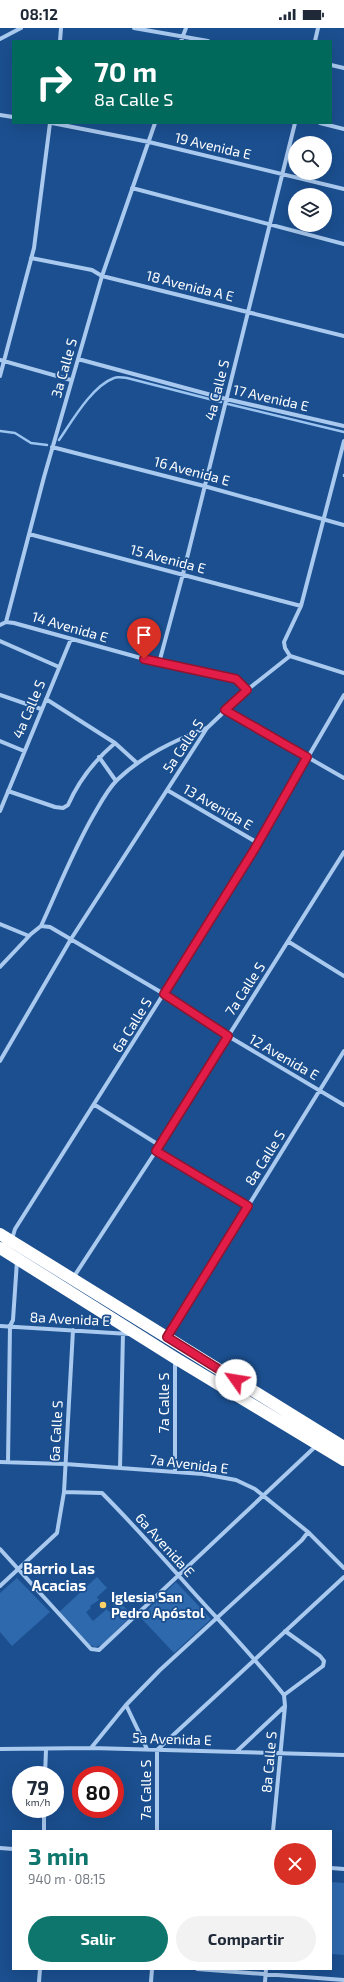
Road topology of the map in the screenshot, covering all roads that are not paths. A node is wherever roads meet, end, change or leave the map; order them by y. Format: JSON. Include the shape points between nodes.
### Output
{"nodes":[{"id":1,"x":21,"y":28,"type":"edge"},
{"id":2,"x":61,"y":28,"type":"edge"},
{"id":3,"x":134,"y":28,"type":"edge"},
{"id":4,"x":186,"y":28,"type":"edge"},
{"id":5,"x":318,"y":28,"type":"edge"},
{"id":6,"x":0,"y":39,"type":"edge"},
{"id":7,"x":182,"y":39,"type":"edge"},
{"id":8,"x":60,"y":40,"type":"edge"},
{"id":9,"x":195,"y":40,"type":"edge"},
{"id":10,"x":315,"y":40,"type":"edge"},
{"id":11,"x":332,"y":65,"type":"edge"},
{"id":12,"x":344,"y":68,"type":"edge"},
{"id":13,"x":0,"y":117,"type":"edge"},
{"id":14,"x":12,"y":117,"type":"edge"},
{"id":15,"x":51,"y":124,"type":"edge"},
{"id":16,"x":56,"y":124,"type":"edge"},
{"id":17,"x":155,"y":124,"type":"edge"},
{"id":18,"x":295,"y":124,"type":"edge"},
{"id":19,"x":324,"y":124,"type":"edge"},
{"id":20,"x":344,"y":129,"type":"edge"},
{"id":21,"x":149,"y":142,"type":"junction"},
{"id":22,"x":282,"y":173,"type":"junction"},
{"id":23,"x":132,"y":188,"type":"junction"},
{"id":24,"x":344,"y":189,"type":"edge"},
{"id":25,"x":269,"y":225,"type":"junction"},
{"id":26,"x":344,"y":244,"type":"edge"},
{"id":27,"x":31,"y":258,"type":"junction"},
{"id":28,"x":102,"y":276,"type":"junction"},
{"id":29,"x":248,"y":311,"type":"junction"},
{"id":30,"x":344,"y":336,"type":"edge"},
{"id":31,"x":78,"y":359,"type":"junction"},
{"id":32,"x":2,"y":360,"type":"edge"},
{"id":33,"x":0,"y":376,"type":"edge"},
{"id":34,"x":71,"y":380,"type":"junction"},
{"id":35,"x":226,"y":399,"type":"junction"},
{"id":36,"x":344,"y":426,"type":"edge"},
{"id":37,"x":344,"y":441,"type":"edge"},
{"id":38,"x":52,"y":447,"type":"junction"},
{"id":39,"x":204,"y":486,"type":"junction"},
{"id":40,"x":325,"y":519,"type":"junction"},
{"id":41,"x":344,"y":525,"type":"edge"},
{"id":42,"x":29,"y":534,"type":"junction"},
{"id":43,"x":183,"y":574,"type":"junction"},
{"id":44,"x":301,"y":606,"type":"junction"},
{"id":45,"x":6,"y":622,"type":"junction"},
{"id":46,"x":0,"y":626,"type":"edge"},
{"id":47,"x":71,"y":639,"type":"junction"},
{"id":48,"x":0,"y":641,"type":"edge"},
{"id":49,"x":290,"y":656,"type":"junction"},
{"id":50,"x":159,"y":663,"type":"junction"},
{"id":51,"x":59,"y":667,"type":"junction"},
{"id":52,"x":344,"y":673,"type":"edge"},
{"id":53,"x":247,"y":690,"type":"junction"},
{"id":54,"x":0,"y":695,"type":"edge"},
{"id":55,"x":344,"y":696,"type":"edge"},
{"id":56,"x":46,"y":699,"type":"junction"},
{"id":57,"x":41,"y":709,"type":"junction"},
{"id":58,"x":225,"y":710,"type":"junction"},
{"id":59,"x":207,"y":728,"type":"junction"},
{"id":60,"x":0,"y":741,"type":"edge"},
{"id":61,"x":115,"y":744,"type":"junction"},
{"id":62,"x":24,"y":751,"type":"junction"},
{"id":63,"x":99,"y":757,"type":"junction"},
{"id":64,"x":307,"y":757,"type":"junction"},
{"id":65,"x":137,"y":763,"type":"junction"},
{"id":66,"x":344,"y":778,"type":"edge"},
{"id":67,"x":116,"y":781,"type":"junction"},
{"id":68,"x":167,"y":790,"type":"junction"},
{"id":69,"x":8,"y":791,"type":"junction"},
{"id":70,"x":0,"y":811,"type":"edge"},
{"id":71,"x":258,"y":843,"type":"junction"},
{"id":72,"x":344,"y":852,"type":"edge"},
{"id":73,"x":0,"y":924,"type":"edge"},
{"id":74,"x":41,"y":926,"type":"junction"},
{"id":75,"x":29,"y":936,"type":"junction"},
{"id":76,"x":71,"y":939,"type":"junction"},
{"id":77,"x":289,"y":942,"type":"junction"},
{"id":78,"x":0,"y":967,"type":"edge"},
{"id":79,"x":344,"y":976,"type":"edge"},
{"id":80,"x":164,"y":994,"type":"junction"},
{"id":81,"x":228,"y":1036,"type":"junction"},
{"id":82,"x":344,"y":1051,"type":"edge"},
{"id":83,"x":0,"y":1061,"type":"edge"},
{"id":84,"x":320,"y":1090,"type":"junction"},
{"id":85,"x":344,"y":1104,"type":"edge"},
{"id":86,"x":94,"y":1105,"type":"junction"},
{"id":87,"x":159,"y":1145,"type":"junction"},
{"id":88,"x":156,"y":1151,"type":"junction"},
{"id":89,"x":248,"y":1206,"type":"junction"},
{"id":90,"x":0,"y":1234,"type":"edge"},
{"id":91,"x":15,"y":1243,"type":"junction"},
{"id":92,"x":0,"y":1248,"type":"edge"},
{"id":93,"x":16,"y":1258,"type":"junction"},
{"id":94,"x":72,"y":1278,"type":"junction"},
{"id":95,"x":0,"y":1326,"type":"edge"},
{"id":96,"x":10,"y":1326,"type":"junction"},
{"id":97,"x":73,"y":1330,"type":"junction"},
{"id":98,"x":123,"y":1333,"type":"junction"},
{"id":99,"x":139,"y":1335,"type":"junction"},
{"id":100,"x":167,"y":1337,"type":"junction"},
{"id":101,"x":175,"y":1358,"type":"junction"},
{"id":102,"x":318,"y":1444,"type":"junction"},
{"id":103,"x":344,"y":1447,"type":"edge"},
{"id":104,"x":344,"y":1460,"type":"edge"},
{"id":105,"x":0,"y":1462,"type":"edge"},
{"id":106,"x":8,"y":1462,"type":"junction"},
{"id":107,"x":65,"y":1464,"type":"junction"},
{"id":108,"x":120,"y":1468,"type":"junction"},
{"id":109,"x":175,"y":1472,"type":"junction"},
{"id":110,"x":64,"y":1492,"type":"junction"},
{"id":111,"x":263,"y":1497,"type":"junction"},
{"id":112,"x":308,"y":1532,"type":"junction"},
{"id":113,"x":0,"y":1549,"type":"edge"},
{"id":114,"x":344,"y":1568,"type":"edge"},
{"id":115,"x":18,"y":1569,"type":"junction"},
{"id":116,"x":178,"y":1576,"type":"junction"},
{"id":117,"x":344,"y":1577,"type":"edge"},
{"id":118,"x":0,"y":1586,"type":"edge"},
{"id":119,"x":217,"y":1618,"type":"junction"},
{"id":120,"x":285,"y":1631,"type":"junction"},
{"id":121,"x":255,"y":1659,"type":"junction"},
{"id":122,"x":284,"y":1695,"type":"junction"},
{"id":123,"x":126,"y":1705,"type":"junction"},
{"id":124,"x":285,"y":1706,"type":"junction"},
{"id":125,"x":91,"y":1748,"type":"junction"},
{"id":126,"x":0,"y":1749,"type":"edge"},
{"id":127,"x":147,"y":1749,"type":"junction"},
{"id":128,"x":46,"y":1750,"type":"junction"},
{"id":129,"x":157,"y":1750,"type":"junction"},
{"id":130,"x":236,"y":1752,"type":"junction"},
{"id":131,"x":281,"y":1754,"type":"junction"},
{"id":132,"x":344,"y":1755,"type":"edge"},
{"id":133,"x":45,"y":1766,"type":"edge"},
{"id":134,"x":44,"y":1818,"type":"edge"},
{"id":135,"x":44,"y":1830,"type":"edge"},
{"id":136,"x":157,"y":1830,"type":"edge"},
{"id":137,"x":273,"y":1830,"type":"edge"},
{"id":138,"x":0,"y":1848,"type":"edge"},
{"id":139,"x":12,"y":1849,"type":"edge"},
{"id":140,"x":332,"y":1868,"type":"edge"},
{"id":141,"x":344,"y":1869,"type":"edge"},
{"id":142,"x":40,"y":1970,"type":"edge"},
{"id":143,"x":152,"y":1970,"type":"edge"},
{"id":144,"x":208,"y":1970,"type":"edge"},
{"id":145,"x":266,"y":1970,"type":"edge"},
{"id":146,"x":265,"y":1975,"type":"junction"},
{"id":147,"x":344,"y":1980,"type":"edge"},
{"id":148,"x":39,"y":1982,"type":"edge"},
{"id":149,"x":151,"y":1982,"type":"edge"},
{"id":150,"x":265,"y":1982,"type":"edge"}],
"edges":[{"from":1,"to":6,"type":"street"},
{"from":2,"to":8,"type":"street"},
{"from":3,"to":7,"type":"street"},
{"from":4,"to":7,"type":"street"},
{"from":5,"to":10,"type":"street"},
{"from":7,"to":9,"type":"street"},
{"from":11,"to":12,"type":"street"},
{"from":13,"to":14,"type":"street"},
{"from":15,"to":27,"type":"street"},
{"from":16,"to":21,"type":"street","name":"19 Avenida E"},
{"from":17,"to":21,"type":"street","name":"3a Calle S"},
{"from":18,"to":22,"type":"street","name":"4a Calle S","via":[[291,147]]},
{"from":19,"to":20,"type":"street"},
{"from":21,"to":22,"type":"street","name":"19 Avenida E"},
{"from":21,"to":23,"type":"street","name":"3a Calle S"},
{"from":22,"to":24,"type":"street","name":"19 Avenida E"},
{"from":22,"to":25,"type":"street","name":"4a Calle S"},
{"from":23,"to":25,"type":"street"},
{"from":23,"to":28,"type":"street","name":"3a Calle S"},
{"from":25,"to":26,"type":"street"},
{"from":25,"to":29,"type":"street","name":"4a Calle S"},
{"from":27,"to":28,"type":"street","name":"18 Avenida A E","via":[[92,270]]},
{"from":27,"to":32,"type":"street"},
{"from":28,"to":29,"type":"street","name":"18 Avenida A E"},
{"from":28,"to":31,"type":"street","name":"3a Calle S"},
{"from":29,"to":30,"type":"street","name":"18 Avenida A E"},
{"from":29,"to":35,"type":"street","name":"4a Calle S"},
{"from":31,"to":34,"type":"street","name":"3a Calle S"},
{"from":31,"to":35,"type":"street","name":"17 Avenida E"},
{"from":32,"to":33,"type":"street"},
{"from":32,"to":34,"type":"street"},
{"from":34,"to":38,"type":"street","name":"3a Calle S"},
{"from":35,"to":36,"type":"street","name":"17 Avenida E"},
{"from":35,"to":39,"type":"street","name":"4a Calle S"},
{"from":37,"to":40,"type":"street"},
{"from":38,"to":39,"type":"street","name":"16 Avenida E"},
{"from":38,"to":42,"type":"street","name":"3a Calle S"},
{"from":39,"to":40,"type":"street","name":"16 Avenida E"},
{"from":39,"to":43,"type":"street","name":"4a Calle S"},
{"from":40,"to":41,"type":"street","name":"16 Avenida E"},
{"from":40,"to":44,"type":"street"},
{"from":42,"to":43,"type":"street","name":"15 Avenida E"},
{"from":42,"to":45,"type":"street","name":"3a Calle S"},
{"from":43,"to":44,"type":"street","name":"15 Avenida E"},
{"from":43,"to":50,"type":"street","name":"4a Calle S"},
{"from":44,"to":49,"type":"street","via":[[284,642]]},
{"from":45,"to":46,"type":"street"},
{"from":45,"to":47,"type":"street","name":"14 Avenida E"},
{"from":47,"to":50,"type":"street","name":"14 Avenida E"},
{"from":47,"to":51,"type":"street","name":"4a Calle S"},
{"from":48,"to":51,"type":"street"},
{"from":49,"to":52,"type":"street"},
{"from":49,"to":53,"type":"street","name":"5a Calle S"},
{"from":50,"to":53,"type":"street","name":"14 Avenida E","via":[[236,679]]},
{"from":51,"to":56,"type":"street","name":"4a Calle S"},
{"from":53,"to":58,"type":"street","name":"5a Calle S"},
{"from":54,"to":57,"type":"street"},
{"from":55,"to":64,"type":"street","name":"6a Calle S"},
{"from":56,"to":57,"type":"street","name":"4a Calle S"},
{"from":56,"to":61,"type":"street"},
{"from":57,"to":62,"type":"street","name":"4a Calle S"},
{"from":58,"to":59,"type":"street","name":"5a Calle S"},
{"from":58,"to":64,"type":"street"},
{"from":59,"to":65,"type":"street","via":[[167,744]]},
{"from":59,"to":68,"type":"street","name":"5a Calle S"},
{"from":60,"to":62,"type":"street"},
{"from":61,"to":63,"type":"street"},
{"from":61,"to":65,"type":"street"},
{"from":62,"to":69,"type":"street","name":"4a Calle S"},
{"from":63,"to":67,"type":"street"},
{"from":63,"to":69,"type":"street","via":[[64,808]]},
{"from":64,"to":66,"type":"street"},
{"from":64,"to":71,"type":"street","name":"6a Calle S"},
{"from":65,"to":67,"type":"street"},
{"from":67,"to":74,"type":"street","via":[[102,799],[79,840]]},
{"from":68,"to":71,"type":"street","name":"13 Avenida E"},
{"from":68,"to":76,"type":"street","name":"5a Calle S"},
{"from":69,"to":70,"type":"street","name":"4a Calle S"},
{"from":71,"to":80,"type":"street","name":"6a Calle S"},
{"from":72,"to":77,"type":"street","name":"7a Calle S"},
{"from":73,"to":75,"type":"street"},
{"from":74,"to":75,"type":"street"},
{"from":74,"to":76,"type":"street","name":"12 Avenida E","via":[[50,927]]},
{"from":75,"to":78,"type":"street"},
{"from":76,"to":80,"type":"street","name":"12 Avenida E"},
{"from":76,"to":83,"type":"street","name":"5a Calle S"},
{"from":77,"to":79,"type":"street"},
{"from":77,"to":81,"type":"street","name":"7a Calle S"},
{"from":80,"to":81,"type":"street","name":"12 Avenida E"},
{"from":80,"to":86,"type":"street","name":"6a Calle S"},
{"from":81,"to":84,"type":"street","name":"12 Avenida E"},
{"from":81,"to":87,"type":"street","name":"7a Calle S"},
{"from":82,"to":84,"type":"street","name":"8a Calle S"},
{"from":84,"to":85,"type":"street","name":"12 Avenida E"},
{"from":84,"to":89,"type":"street","name":"8a Calle S"},
{"from":86,"to":87,"type":"street"},
{"from":86,"to":91,"type":"street","name":"6a Calle S","via":[[15,1229]]},
{"from":87,"to":88,"type":"street","name":"7a Calle S"},
{"from":88,"to":89,"type":"street"},
{"from":88,"to":94,"type":"street","name":"7a Calle S"},
{"from":89,"to":100,"type":"street","name":"8a Calle S"},
{"from":90,"to":91,"type":"highway"},
{"from":91,"to":93,"type":"street","name":"6a Calle S"},
{"from":91,"to":94,"type":"highway"},
{"from":92,"to":93,"type":"highway"},
{"from":93,"to":96,"type":"street","name":"6a Calle S"},
{"from":93,"to":99,"type":"highway"},
{"from":94,"to":100,"type":"highway"},
{"from":95,"to":96,"type":"street","name":"8a Avenida E"},
{"from":96,"to":97,"type":"street","name":"8a Avenida E"},
{"from":96,"to":106,"type":"street","name":"6a Calle S"},
{"from":97,"to":98,"type":"street","name":"8a Avenida E"},
{"from":97,"to":107,"type":"street","name":"6a Calle S"},
{"from":98,"to":99,"type":"street","name":"8a Avenida E"},
{"from":98,"to":108,"type":"street"},
{"from":99,"to":101,"type":"highway"},
{"from":100,"to":103,"type":"highway"},
{"from":101,"to":102,"type":"highway"},
{"from":101,"to":109,"type":"street","name":"7a Calle S"},
{"from":102,"to":104,"type":"highway"},
{"from":102,"to":111,"type":"street"},
{"from":105,"to":106,"type":"street","name":"7a Avenida E"},
{"from":106,"to":107,"type":"street","name":"7a Avenida E"},
{"from":107,"to":108,"type":"street","name":"7a Avenida E"},
{"from":107,"to":110,"type":"street","name":"6a Calle S"},
{"from":108,"to":109,"type":"street","name":"7a Avenida E"},
{"from":109,"to":111,"type":"street","name":"7a Avenida E","via":[[236,1480],[256,1490]]},
{"from":110,"to":115,"type":"street","name":"6a Calle S","via":[[57,1533]]},
{"from":110,"to":116,"type":"street","name":"6a Avenida E","via":[[102,1493],[142,1533]]},
{"from":111,"to":112,"type":"street","name":"7a Avenida E"},
{"from":111,"to":116,"type":"street"},
{"from":112,"to":114,"type":"street","name":"7a Avenida E"},
{"from":112,"to":119,"type":"street"},
{"from":113,"to":115,"type":"street"},
{"from":115,"to":116,"type":"street","via":[[91,1650],[96,1651]]},
{"from":115,"to":118,"type":"street"},
{"from":116,"to":119,"type":"street","name":"6a Avenida E"},
{"from":117,"to":120,"type":"street"},
{"from":119,"to":121,"type":"street","name":"6a Avenida E"},
{"from":119,"to":123,"type":"street"},
{"from":120,"to":121,"type":"street"},
{"from":120,"to":122,"type":"street","via":[[324,1661],[323,1666]]},
{"from":121,"to":122,"type":"street","name":"6a Avenida E"},
{"from":121,"to":129,"type":"street"},
{"from":122,"to":124,"type":"street","name":"8a Calle S"},
{"from":123,"to":125,"type":"street"},
{"from":123,"to":127,"type":"street"},
{"from":124,"to":130,"type":"street"},
{"from":124,"to":131,"type":"street","name":"8a Calle S"},
{"from":125,"to":127,"type":"street","name":"5a Avenida E"},
{"from":125,"to":128,"type":"street","name":"5a Avenida E"},
{"from":126,"to":128,"type":"street","name":"5a Avenida E"},
{"from":127,"to":129,"type":"street","name":"5a Avenida E"},
{"from":128,"to":133,"type":"street"},
{"from":129,"to":130,"type":"street","name":"5a Avenida E"},
{"from":129,"to":136,"type":"street","name":"7a Calle S"},
{"from":130,"to":131,"type":"street","name":"5a Avenida E"},
{"from":131,"to":132,"type":"street","name":"5a Avenida E"},
{"from":131,"to":137,"type":"street","name":"8a Calle S"},
{"from":134,"to":135,"type":"street"},
{"from":138,"to":139,"type":"street"},
{"from":140,"to":141,"type":"street"},
{"from":142,"to":148,"type":"street"},
{"from":143,"to":149,"type":"street"},
{"from":144,"to":146,"type":"street"},
{"from":145,"to":146,"type":"street"},
{"from":146,"to":147,"type":"street"},
{"from":146,"to":150,"type":"street"}]}
